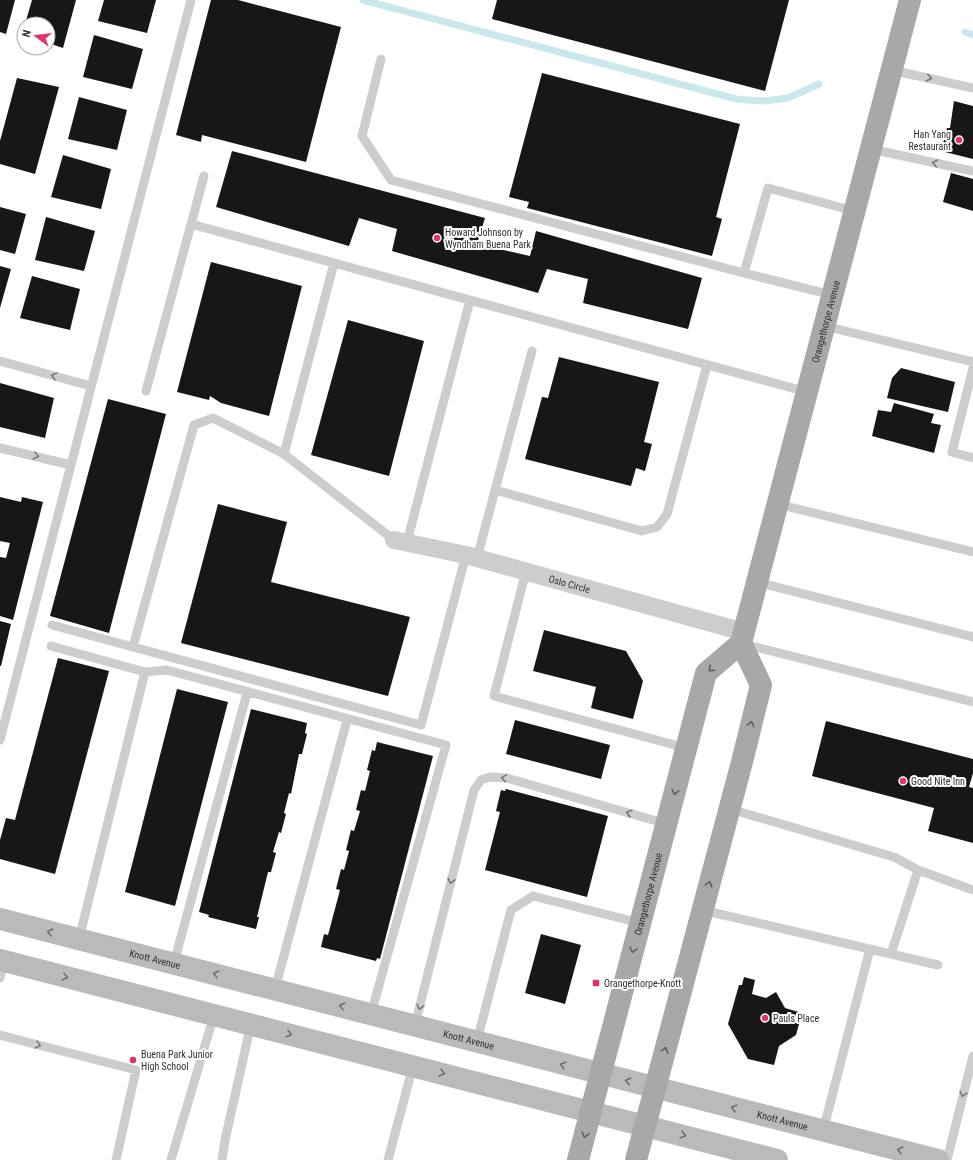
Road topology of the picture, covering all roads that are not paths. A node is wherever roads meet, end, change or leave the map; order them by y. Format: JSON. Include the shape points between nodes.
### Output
{"nodes":[{"id":1,"x":191,"y":0,"type":"edge"},
{"id":2,"x":910,"y":0,"type":"edge"},
{"id":3,"x":381,"y":59,"type":"dead end"},
{"id":4,"x":891,"y":70,"type":"junction"},
{"id":5,"x":973,"y":88,"type":"edge"},
{"id":6,"x":871,"y":149,"type":"junction"},
{"id":7,"x":973,"y":171,"type":"edge"},
{"id":8,"x":204,"y":176,"type":"dead end"},
{"id":9,"x":854,"y":211,"type":"junction"},
{"id":10,"x":191,"y":224,"type":"junction"},
{"id":11,"x":334,"y":263,"type":"junction"},
{"id":12,"x":744,"y":273,"type":"junction"},
{"id":13,"x":832,"y":295,"type":"junction"},
{"id":14,"x":470,"y":300,"type":"junction"},
{"id":15,"x":824,"y":326,"type":"junction"},
{"id":16,"x":532,"y":351,"type":"dead end"},
{"id":17,"x":0,"y":361,"type":"edge"},
{"id":18,"x":973,"y":362,"type":"edge"},
{"id":19,"x":707,"y":365,"type":"junction"},
{"id":20,"x":973,"y":368,"type":"edge"},
{"id":21,"x":91,"y":386,"type":"junction"},
{"id":22,"x":146,"y":391,"type":"dead end"},
{"id":23,"x":807,"y":392,"type":"junction"},
{"id":24,"x":0,"y":448,"type":"edge"},
{"id":25,"x":284,"y":454,"type":"junction"},
{"id":26,"x":973,"y":458,"type":"edge"},
{"id":27,"x":71,"y":465,"type":"junction"},
{"id":28,"x":495,"y":490,"type":"junction"},
{"id":29,"x":777,"y":504,"type":"junction"},
{"id":30,"x":401,"y":541,"type":"junction"},
{"id":31,"x":973,"y":552,"type":"edge"},
{"id":32,"x":471,"y":556,"type":"junction"},
{"id":33,"x":526,"y":571,"type":"junction"},
{"id":34,"x":757,"y":582,"type":"junction"},
{"id":35,"x":52,"y":625,"type":"dead end"},
{"id":36,"x":973,"y":637,"type":"edge"},
{"id":37,"x":742,"y":638,"type":"junction"},
{"id":38,"x":51,"y":646,"type":"dead end"},
{"id":39,"x":133,"y":647,"type":"junction"},
{"id":40,"x":146,"y":672,"type":"junction"},
{"id":41,"x":248,"y":693,"type":"junction"},
{"id":42,"x":973,"y":702,"type":"edge"},
{"id":43,"x":347,"y":720,"type":"junction"},
{"id":44,"x":0,"y":740,"type":"edge"},
{"id":45,"x":686,"y":748,"type":"junction"},
{"id":46,"x":730,"y":809,"type":"junction"},
{"id":47,"x":667,"y":824,"type":"junction"},
{"id":48,"x":918,"y":870,"type":"junction"},
{"id":49,"x":973,"y":890,"type":"edge"},
{"id":50,"x":702,"y":910,"type":"junction"},
{"id":51,"x":0,"y":919,"type":"edge"},
{"id":52,"x":640,"y":923,"type":"junction"},
{"id":53,"x":79,"y":939,"type":"junction"},
{"id":54,"x":870,"y":949,"type":"junction"},
{"id":55,"x":891,"y":954,"type":"junction"},
{"id":56,"x":174,"y":963,"type":"junction"},
{"id":57,"x":938,"y":965,"type":"dead end"},
{"id":58,"x":1,"y":967,"type":"edge"},
{"id":59,"x":274,"y":989,"type":"junction"},
{"id":60,"x":371,"y":1014,"type":"junction"},
{"id":61,"x":214,"y":1015,"type":"junction"},
{"id":62,"x":251,"y":1024,"type":"junction"},
{"id":63,"x":415,"y":1025,"type":"junction"},
{"id":64,"x":0,"y":1035,"type":"edge"},
{"id":65,"x":477,"y":1042,"type":"junction"},
{"id":66,"x":973,"y":1056,"type":"edge"},
{"id":67,"x":413,"y":1066,"type":"junction"},
{"id":68,"x":601,"y":1075,"type":"junction"},
{"id":69,"x":655,"y":1088,"type":"junction"},
{"id":70,"x":591,"y":1111,"type":"junction"},
{"id":71,"x":645,"y":1125,"type":"junction"},
{"id":72,"x":823,"y":1131,"type":"junction"},
{"id":73,"x":116,"y":1160,"type":"edge"},
{"id":74,"x":171,"y":1160,"type":"edge"},
{"id":75,"x":222,"y":1160,"type":"edge"},
{"id":76,"x":388,"y":1160,"type":"edge"},
{"id":77,"x":578,"y":1160,"type":"edge"},
{"id":78,"x":636,"y":1160,"type":"edge"},
{"id":79,"x":777,"y":1160,"type":"edge"},
{"id":80,"x":938,"y":1160,"type":"edge"},
{"id":81,"x":947,"y":1160,"type":"edge"}],
"edges":[{"from":1,"to":21,"type":"lane"},
{"from":2,"to":4,"type":"main road","name":"Orangethorpe Avenue"},
{"from":3,"to":12,"type":"lane","via":[[362,136],[391,180]]},
{"from":4,"to":5,"type":"lane","one_way":true},
{"from":4,"to":6,"type":"main road","name":"Orangethorpe Avenue"},
{"from":7,"to":6,"type":"lane","one_way":true},
{"from":6,"to":9,"type":"main road","name":"Orangethorpe Avenue"},
{"from":8,"to":10,"type":"lane"},
{"from":9,"to":12,"type":"lane","via":[[768,188]]},
{"from":9,"to":13,"type":"main road","name":"Orangethorpe Avenue"},
{"from":10,"to":11,"type":"lane"},
{"from":10,"to":22,"type":"lane"},
{"from":11,"to":14,"type":"lane"},
{"from":11,"to":25,"type":"lane"},
{"from":12,"to":13,"type":"lane"},
{"from":13,"to":15,"type":"main road","name":"Orangethorpe Avenue"},
{"from":14,"to":19,"type":"lane"},
{"from":14,"to":30,"type":"lane"},
{"from":15,"to":18,"type":"lane"},
{"from":15,"to":23,"type":"main road","name":"Orangethorpe Avenue"},
{"from":16,"to":28,"type":"lane"},
{"from":21,"to":17,"type":"lane","one_way":true},
{"from":19,"to":23,"type":"lane"},
{"from":19,"to":28,"type":"lane","via":[[667,514],[657,527],[642,531]]},
{"from":20,"to":26,"type":"lane","via":[[952,452]]},
{"from":21,"to":27,"type":"lane"},
{"from":23,"to":29,"type":"main road","name":"Orangethorpe Avenue"},
{"from":24,"to":27,"type":"lane","one_way":true},
{"from":25,"to":30,"type":"lane"},
{"from":25,"to":39,"type":"lane","via":[[213,418],[194,424]]},
{"from":27,"to":44,"type":"lane"},
{"from":28,"to":32,"type":"lane"},
{"from":29,"to":31,"type":"lane"},
{"from":29,"to":34,"type":"main road","name":"Orangethorpe Avenue"},
{"from":30,"to":32,"type":"street","name":"Oslo Circle"},
{"from":32,"to":33,"type":"street","name":"Oslo Circle"},
{"from":32,"to":39,"type":"lane","via":[[421,724]]},
{"from":33,"to":37,"type":"street","name":"Oslo Circle"},
{"from":33,"to":45,"type":"lane","via":[[494,696]]},
{"from":34,"to":36,"type":"lane"},
{"from":34,"to":37,"type":"main road","name":"Orangethorpe Avenue"},
{"from":35,"to":39,"type":"lane"},
{"from":37,"to":42,"type":"lane"},
{"from":37,"to":45,"type":"main road","name":"Orangethorpe Avenue","one_way":true,"via":[[706,673]]},
{"from":46,"to":37,"type":"main road","one_way":true,"via":[[761,685]]},
{"from":38,"to":40,"type":"lane"},
{"from":40,"to":41,"type":"lane","via":[[167,670]]},
{"from":40,"to":53,"type":"lane"},
{"from":41,"to":43,"type":"lane"},
{"from":41,"to":56,"type":"lane"},
{"from":43,"to":59,"type":"lane"},
{"from":43,"to":60,"type":"lane","via":[[446,745]]},
{"from":45,"to":47,"type":"main road","name":"Orangethorpe Avenue","one_way":true},
{"from":46,"to":48,"type":"lane","via":[[894,857]]},
{"from":50,"to":46,"type":"main road","one_way":true},
{"from":47,"to":52,"type":"main road","name":"Orangethorpe Avenue"},
{"from":47,"to":63,"type":"lane","one_way":true,"via":[[507,778],[490,777],[481,780],[474,790]]},
{"from":48,"to":49,"type":"lane"},
{"from":48,"to":55,"type":"lane"},
{"from":50,"to":54,"type":"lane"},
{"from":69,"to":50,"type":"main road","one_way":true},
{"from":53,"to":51,"type":"main road","name":"Knott Avenue","one_way":true},
{"from":52,"to":65,"type":"lane","via":[[533,896],[512,910]]},
{"from":52,"to":68,"type":"main road","name":"Orangethorpe Avenue","one_way":true},
{"from":53,"to":56,"type":"main road","name":"Knott Avenue"},
{"from":54,"to":55,"type":"lane"},
{"from":54,"to":72,"type":"lane"},
{"from":55,"to":57,"type":"lane"},
{"from":59,"to":56,"type":"main road","name":"Knott Avenue","one_way":true},
{"from":58,"to":61,"type":"main road","one_way":true},
{"from":60,"to":59,"type":"main road","name":"Knott Avenue","one_way":true},
{"from":60,"to":63,"type":"main road","name":"Knott Avenue"},
{"from":61,"to":62,"type":"main road"},
{"from":61,"to":74,"type":"lane"},
{"from":62,"to":67,"type":"main road","one_way":true},
{"from":62,"to":75,"type":"lane","via":[[224,1140]]},
{"from":63,"to":65,"type":"main road","name":"Knott Avenue"},
{"from":64,"to":73,"type":"lane","one_way":true,"via":[[136,1070]]},
{"from":68,"to":65,"type":"main road","name":"Knott Avenue","one_way":true},
{"from":66,"to":81,"type":"lane","one_way":true},
{"from":67,"to":70,"type":"main road","one_way":true},
{"from":67,"to":76,"type":"lane"},
{"from":69,"to":68,"type":"main road","name":"Knott Avenue","one_way":true},
{"from":68,"to":70,"type":"main road","name":"Orangethorpe Avenue"},
{"from":69,"to":71,"type":"main road"},
{"from":72,"to":69,"type":"main road","name":"Knott Avenue","one_way":true},
{"from":70,"to":71,"type":"main road"},
{"from":70,"to":77,"type":"main road","name":"Orangethorpe Avenue","one_way":true},
{"from":71,"to":78,"type":"main road"},
{"from":71,"to":79,"type":"main road","one_way":true},
{"from":80,"to":72,"type":"main road","name":"Knott Avenue","one_way":true}]}
